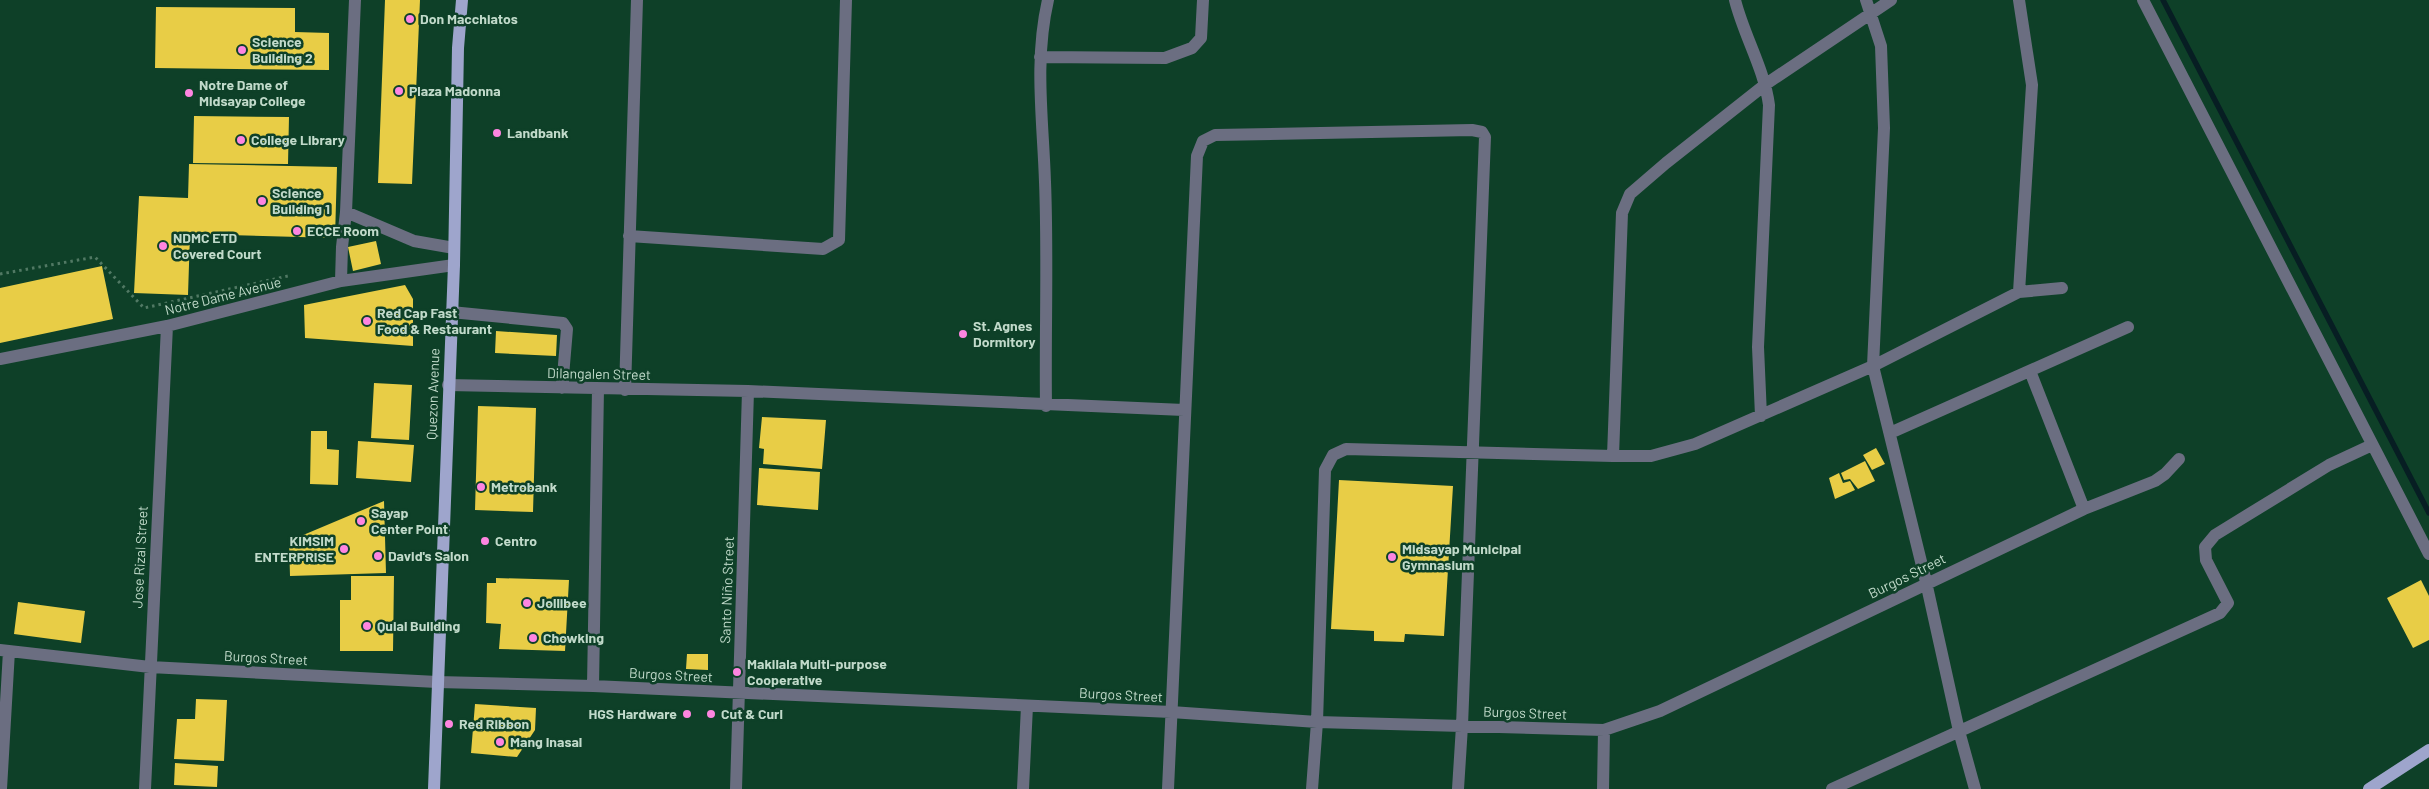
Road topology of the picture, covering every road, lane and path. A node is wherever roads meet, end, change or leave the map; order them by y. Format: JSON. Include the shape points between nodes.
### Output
{"nodes":[{"id":1,"x":355,"y":0,"type":"edge"},
{"id":2,"x":462,"y":0,"type":"edge"},
{"id":3,"x":637,"y":0,"type":"edge"},
{"id":4,"x":846,"y":0,"type":"edge"},
{"id":5,"x":1048,"y":0,"type":"edge"},
{"id":6,"x":1203,"y":0,"type":"edge"},
{"id":7,"x":1735,"y":0,"type":"edge"},
{"id":8,"x":1866,"y":0,"type":"edge"},
{"id":9,"x":1891,"y":0,"type":"edge"},
{"id":10,"x":2019,"y":0,"type":"edge"},
{"id":11,"x":2143,"y":0,"type":"edge"},
{"id":12,"x":1871,"y":14,"type":"junction"},
{"id":13,"x":1040,"y":57,"type":"junction"},
{"id":14,"x":1766,"y":84,"type":"junction"},
{"id":15,"x":346,"y":212,"type":"junction"},
{"id":16,"x":629,"y":236,"type":"junction"},
{"id":17,"x":454,"y":248,"type":"junction"},
{"id":18,"x":454,"y":265,"type":"junction"},
{"id":19,"x":0,"y":274,"type":"edge"},
{"id":20,"x":289,"y":276,"type":"dead end"},
{"id":21,"x":341,"y":281,"type":"junction"},
{"id":22,"x":2062,"y":288,"type":"dead end"},
{"id":23,"x":2019,"y":292,"type":"junction"},
{"id":24,"x":451,"y":312,"type":"junction"},
{"id":25,"x":167,"y":326,"type":"junction"},
{"id":26,"x":2128,"y":328,"type":"dead end"},
{"id":27,"x":0,"y":360,"type":"edge"},
{"id":28,"x":1873,"y":366,"type":"junction"},
{"id":29,"x":2030,"y":371,"type":"junction"},
{"id":30,"x":448,"y":385,"type":"junction"},
{"id":31,"x":562,"y":388,"type":"junction"},
{"id":32,"x":598,"y":389,"type":"junction"},
{"id":33,"x":625,"y":390,"type":"junction"},
{"id":34,"x":748,"y":391,"type":"junction"},
{"id":35,"x":1046,"y":406,"type":"junction"},
{"id":36,"x":1184,"y":410,"type":"junction"},
{"id":37,"x":1761,"y":416,"type":"junction"},
{"id":38,"x":1890,"y":433,"type":"junction"},
{"id":39,"x":2372,"y":445,"type":"junction"},
{"id":40,"x":1472,"y":454,"type":"junction"},
{"id":41,"x":1613,"y":456,"type":"junction"},
{"id":42,"x":2178,"y":460,"type":"dead end"},
{"id":43,"x":2084,"y":509,"type":"junction"},
{"id":44,"x":2429,"y":554,"type":"edge"},
{"id":45,"x":1926,"y":582,"type":"junction"},
{"id":46,"x":5,"y":650,"type":"edge"},
{"id":47,"x":150,"y":667,"type":"junction"},
{"id":48,"x":437,"y":682,"type":"junction"},
{"id":49,"x":593,"y":686,"type":"junction"},
{"id":50,"x":739,"y":694,"type":"junction"},
{"id":51,"x":1027,"y":706,"type":"junction"},
{"id":52,"x":1171,"y":712,"type":"junction"},
{"id":53,"x":1317,"y":722,"type":"junction"},
{"id":54,"x":1462,"y":726,"type":"junction"},
{"id":55,"x":1604,"y":730,"type":"junction"},
{"id":56,"x":1959,"y":731,"type":"junction"},
{"id":57,"x":2429,"y":750,"type":"edge"},
{"id":58,"x":2,"y":789,"type":"edge"},
{"id":59,"x":145,"y":789,"type":"edge"},
{"id":60,"x":434,"y":789,"type":"edge"},
{"id":61,"x":736,"y":789,"type":"edge"},
{"id":62,"x":1023,"y":789,"type":"edge"},
{"id":63,"x":1168,"y":789,"type":"edge"},
{"id":64,"x":1312,"y":789,"type":"edge"},
{"id":65,"x":1458,"y":789,"type":"edge"},
{"id":66,"x":1603,"y":789,"type":"edge"},
{"id":67,"x":1832,"y":789,"type":"edge"},
{"id":68,"x":1975,"y":789,"type":"edge"},
{"id":69,"x":2370,"y":789,"type":"edge"}],
"edges":[{"from":1,"to":15,"type":"street"},
{"from":2,"to":17,"type":"main road","name":"Quezon Avenue"},
{"from":3,"to":16,"type":"street"},
{"from":4,"to":16,"type":"street","via":[[839,240],[824,248]]},
{"from":5,"to":13,"type":"street"},
{"from":6,"to":13,"type":"street","via":[[1201,38],[1192,48],[1165,58]]},
{"from":7,"to":14,"type":"street"},
{"from":8,"to":12,"type":"street"},
{"from":9,"to":12,"type":"street"},
{"from":10,"to":23,"type":"street","via":[[2032,85]]},
{"from":11,"to":39,"type":"street"},
{"from":12,"to":14,"type":"street"},
{"from":12,"to":28,"type":"street","via":[[1881,46],[1884,128]]},
{"from":13,"to":35,"type":"street","via":[[1045,182]]},
{"from":14,"to":37,"type":"street","via":[[1770,118],[1758,348]]},
{"from":14,"to":41,"type":"street","via":[[1642,183],[1630,194],[1622,213]]},
{"from":15,"to":17,"type":"street","via":[[414,241]]},
{"from":15,"to":21,"type":"street"},
{"from":16,"to":33,"type":"street"},
{"from":17,"to":18,"type":"main road","name":"Quezon Avenue"},
{"from":18,"to":21,"type":"street","name":"Notre Dame Avenue"},
{"from":18,"to":24,"type":"main road","name":"Quezon Avenue"},
{"from":19,"to":20,"type":"path","via":[[95,257],[144,308]]},
{"from":21,"to":25,"type":"street","name":"Notre Dame Avenue"},
{"from":22,"to":23,"type":"street"},
{"from":23,"to":28,"type":"street"},
{"from":24,"to":30,"type":"main road","name":"Quezon Avenue"},
{"from":24,"to":31,"type":"street","via":[[564,323],[567,329]]},
{"from":25,"to":27,"type":"street","name":"Notre Dame Avenue"},
{"from":25,"to":47,"type":"street","name":"Jose Rizal Street"},
{"from":26,"to":29,"type":"street"},
{"from":28,"to":37,"type":"street"},
{"from":28,"to":38,"type":"street"},
{"from":29,"to":38,"type":"street"},
{"from":29,"to":43,"type":"street"},
{"from":30,"to":31,"type":"street","name":"Dilangalen Street"},
{"from":30,"to":48,"type":"main road","name":"Quezon Avenue"},
{"from":31,"to":32,"type":"street","name":"Dilangalen Street"},
{"from":32,"to":33,"type":"street","name":"Dilangalen Street"},
{"from":32,"to":49,"type":"street"},
{"from":33,"to":34,"type":"street","name":"Dilangalen Street"},
{"from":34,"to":35,"type":"street","name":"Dilangalen Street"},
{"from":34,"to":50,"type":"street","name":"Santo Niño Street"},
{"from":35,"to":36,"type":"street","name":"Dilangalen Street"},
{"from":36,"to":40,"type":"street","via":[[1197,156],[1203,141],[1215,135],[1472,130],[1482,132],[1485,137]]},
{"from":36,"to":52,"type":"street"},
{"from":37,"to":41,"type":"street","via":[[1670,452],[1651,456]]},
{"from":38,"to":45,"type":"street"},
{"from":39,"to":44,"type":"street"},
{"from":39,"to":56,"type":"street","via":[[2329,465],[2215,535],[2205,547],[2206,560],[2228,603],[2225,609]]},
{"from":40,"to":41,"type":"street"},
{"from":40,"to":53,"type":"street","via":[[1346,449],[1333,455],[1325,470]]},
{"from":40,"to":54,"type":"street"},
{"from":42,"to":43,"type":"street","name":"Burgos Street","via":[[2154,481]]},
{"from":43,"to":45,"type":"street","name":"Burgos Street"},
{"from":45,"to":55,"type":"street","name":"Burgos Street","via":[[1660,711]]},
{"from":45,"to":56,"type":"street"},
{"from":46,"to":47,"type":"street","name":"Burgos Street"},
{"from":46,"to":58,"type":"street"},
{"from":47,"to":48,"type":"street","name":"Burgos Street"},
{"from":47,"to":59,"type":"street","name":"Jose Rizal Street"},
{"from":48,"to":49,"type":"street","name":"Burgos Street"},
{"from":48,"to":60,"type":"main road","name":"Quezon Avenue"},
{"from":49,"to":50,"type":"street","name":"Burgos Street"},
{"from":50,"to":51,"type":"street","name":"Burgos Street"},
{"from":50,"to":61,"type":"street","name":"Santo Niño Street"},
{"from":51,"to":52,"type":"street","name":"Burgos Street"},
{"from":51,"to":62,"type":"street"},
{"from":52,"to":53,"type":"street","name":"Burgos Street"},
{"from":52,"to":63,"type":"street"},
{"from":53,"to":54,"type":"street","name":"Burgos Street"},
{"from":53,"to":64,"type":"street"},
{"from":54,"to":55,"type":"street","name":"Burgos Street"},
{"from":54,"to":65,"type":"street"},
{"from":55,"to":66,"type":"street"},
{"from":56,"to":67,"type":"street"},
{"from":56,"to":68,"type":"street"},
{"from":57,"to":69,"type":"main road"}]}
